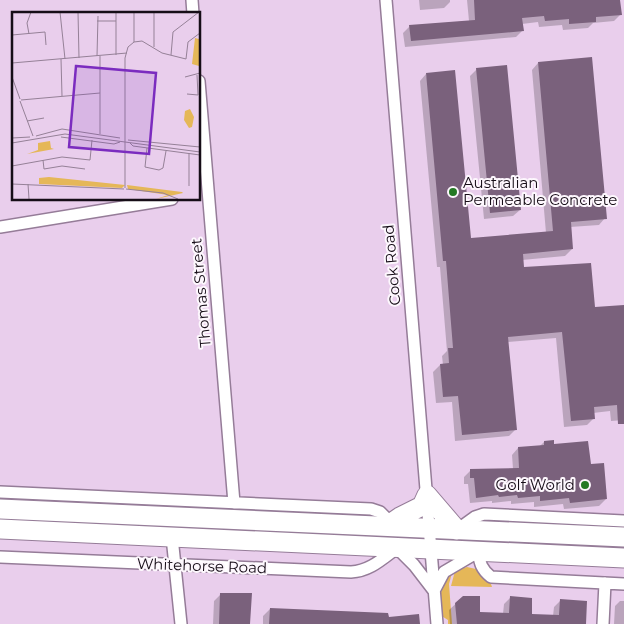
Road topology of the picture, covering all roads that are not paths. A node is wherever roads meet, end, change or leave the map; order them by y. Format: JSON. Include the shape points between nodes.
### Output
{"nodes":[{"id":1,"x":386,"y":0,"type":"edge"},
{"id":2,"x":200,"y":109,"type":"edge"},
{"id":3,"x":203,"y":194,"type":"edge"},
{"id":4,"x":166,"y":200,"type":"edge"},
{"id":5,"x":0,"y":227,"type":"edge"},
{"id":6,"x":0,"y":492,"type":"edge"},
{"id":7,"x":427,"y":496,"type":"junction"},
{"id":8,"x":234,"y":503,"type":"junction"},
{"id":9,"x":0,"y":509,"type":"edge"},
{"id":10,"x":624,"y":521,"type":"edge"},
{"id":11,"x":387,"y":526,"type":"junction"},
{"id":12,"x":429,"y":528,"type":"junction"},
{"id":13,"x":0,"y":529,"type":"edge"},
{"id":14,"x":457,"y":530,"type":"junction"},
{"id":15,"x":172,"y":537,"type":"junction"},
{"id":16,"x":624,"y":537,"type":"edge"},
{"id":17,"x":397,"y":548,"type":"junction"},
{"id":18,"x":431,"y":549,"type":"junction"},
{"id":19,"x":478,"y":552,"type":"junction"},
{"id":20,"x":0,"y":557,"type":"edge"},
{"id":21,"x":624,"y":558,"type":"edge"},
{"id":22,"x":176,"y":565,"type":"junction"},
{"id":23,"x":605,"y":583,"type":"junction"},
{"id":24,"x":624,"y":584,"type":"edge"},
{"id":25,"x":434,"y":591,"type":"junction"},
{"id":26,"x":181,"y":624,"type":"edge"},
{"id":27,"x":437,"y":624,"type":"edge"},
{"id":28,"x":603,"y":624,"type":"edge"}],
"edges":[{"from":1,"to":7,"type":"street","name":"Cook Road"},
{"from":2,"to":3,"type":"street","name":"Thomas Street"},
{"from":3,"to":8,"type":"street","name":"Thomas Street"},
{"from":4,"to":5,"type":"street"},
{"from":6,"to":8,"type":"street"},
{"from":7,"to":11,"type":"highway","via":[[422,506]]},
{"from":7,"to":12,"type":"street","name":"Cook Road"},
{"from":7,"to":14,"type":"highway"},
{"from":8,"to":11,"type":"street","via":[[371,509],[386,517]]},
{"from":9,"to":11,"type":"highway"},
{"from":10,"to":14,"type":"street","via":[[484,514]]},
{"from":11,"to":12,"type":"highway"},
{"from":12,"to":14,"type":"highway"},
{"from":12,"to":18,"type":"street","name":"Cook Road"},
{"from":13,"to":15,"type":"highway","name":"Whitehorse Road"},
{"from":14,"to":16,"type":"highway"},
{"from":15,"to":17,"type":"highway","name":"Whitehorse Road"},
{"from":15,"to":22,"type":"street"},
{"from":17,"to":18,"type":"highway","name":"Whitehorse Road"},
{"from":17,"to":22,"type":"street","name":"Whitehorse Road","via":[[369,569],[361,571]]},
{"from":17,"to":25,"type":"street"},
{"from":18,"to":19,"type":"highway","name":"Whitehorse Road"},
{"from":18,"to":25,"type":"street","name":"Cook Road"},
{"from":19,"to":21,"type":"highway","name":"Whitehorse Road"},
{"from":19,"to":23,"type":"street","via":[[484,572],[491,577]]},
{"from":19,"to":25,"type":"street","via":[[444,572]]},
{"from":20,"to":22,"type":"street","name":"Whitehorse Road"},
{"from":22,"to":26,"type":"street"},
{"from":23,"to":24,"type":"street"},
{"from":23,"to":28,"type":"street"},
{"from":25,"to":27,"type":"street","name":"Cook Road"}]}
